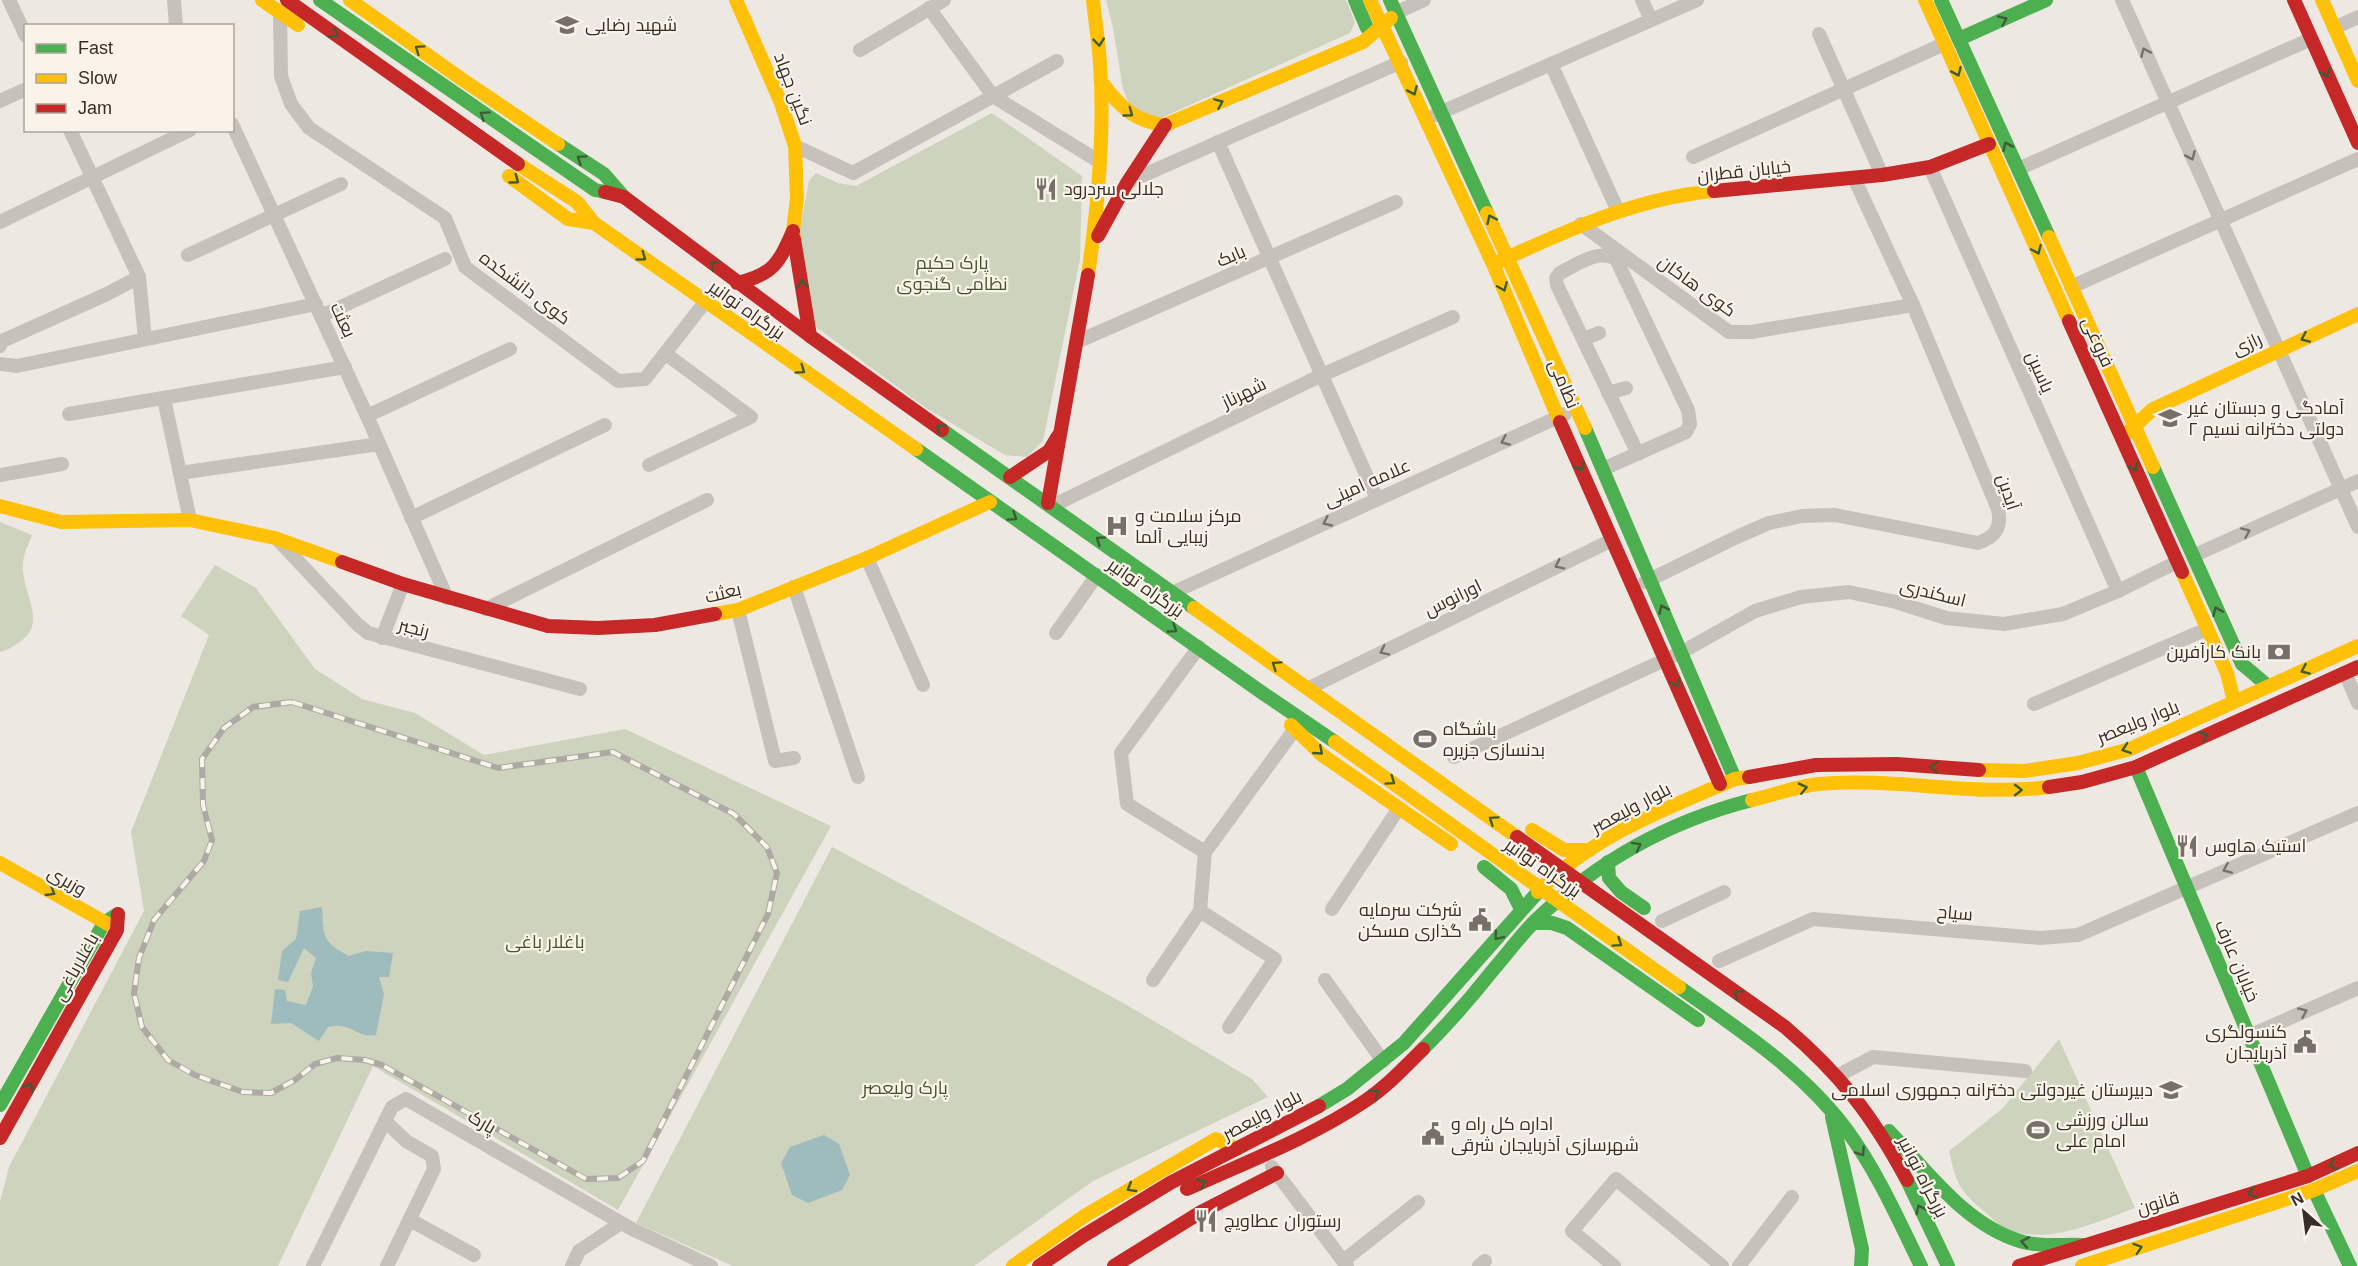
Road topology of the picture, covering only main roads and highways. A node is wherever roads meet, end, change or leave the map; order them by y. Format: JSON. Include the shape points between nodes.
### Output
{"nodes":[{"id":1,"x":262,"y":0,"type":"edge"},
{"id":2,"x":320,"y":0,"type":"edge"},
{"id":3,"x":350,"y":0,"type":"edge"},
{"id":4,"x":736,"y":0,"type":"edge"},
{"id":5,"x":1093,"y":0,"type":"edge"},
{"id":6,"x":1355,"y":0,"type":"edge"},
{"id":7,"x":1370,"y":0,"type":"edge"},
{"id":8,"x":1390,"y":0,"type":"edge"},
{"id":9,"x":1924,"y":0,"type":"edge"},
{"id":10,"x":1941,"y":0,"type":"edge"},
{"id":11,"x":2046,"y":0,"type":"edge"},
{"id":12,"x":2294,"y":0,"type":"edge"},
{"id":13,"x":2322,"y":0,"type":"edge"},
{"id":14,"x":283,"y":6,"type":"edge"},
{"id":15,"x":1395,"y":13,"type":"junction"},
{"id":16,"x":1382,"y":27,"type":"junction"},
{"id":17,"x":307,"y":31,"type":"dead end"},
{"id":18,"x":1959,"y":39,"type":"junction"},
{"id":19,"x":1363,"y":42,"type":"junction"},
{"id":20,"x":324,"y":44,"type":"dead end"},
{"id":21,"x":2358,"y":81,"type":"edge"},
{"id":22,"x":1103,"y":84,"type":"junction"},
{"id":23,"x":1165,"y":125,"type":"junction"},
{"id":24,"x":1989,"y":144,"type":"junction"},
{"id":25,"x":2358,"y":144,"type":"edge"},
{"id":26,"x":474,"y":150,"type":"dead end"},
{"id":27,"x":502,"y":171,"type":"dead end"},
{"id":28,"x":624,"y":197,"type":"junction"},
{"id":29,"x":594,"y":224,"type":"junction"},
{"id":30,"x":793,"y":231,"type":"junction"},
{"id":31,"x":1094,"y":244,"type":"junction"},
{"id":32,"x":1509,"y":257,"type":"junction"},
{"id":33,"x":1493,"y":264,"type":"junction"},
{"id":34,"x":738,"y":283,"type":"junction"},
{"id":35,"x":2358,"y":314,"type":"edge"},
{"id":36,"x":810,"y":336,"type":"junction"},
{"id":37,"x":2153,"y":409,"type":"junction"},
{"id":38,"x":2127,"y":410,"type":"junction"},
{"id":39,"x":2111,"y":414,"type":"junction"},
{"id":40,"x":2135,"y":427,"type":"junction"},
{"id":41,"x":1059,"y":434,"type":"junction"},
{"id":42,"x":2121,"y":437,"type":"junction"},
{"id":43,"x":1010,"y":477,"type":"junction"},
{"id":44,"x":990,"y":502,"type":"junction"},
{"id":45,"x":1050,"y":504,"type":"junction"},
{"id":46,"x":0,"y":506,"type":"edge"},
{"id":47,"x":1624,"y":519,"type":"junction"},
{"id":48,"x":1609,"y":534,"type":"junction"},
{"id":49,"x":2358,"y":646,"type":"edge"},
{"id":50,"x":2351,"y":670,"type":"edge"},
{"id":51,"x":2268,"y":687,"type":"junction"},
{"id":52,"x":1312,"y":691,"type":"junction"},
{"id":53,"x":1264,"y":694,"type":"junction"},
{"id":54,"x":2234,"y":701,"type":"junction"},
{"id":55,"x":1384,"y":726,"type":"dead end"},
{"id":56,"x":1855,"y":764,"type":"junction"},
{"id":57,"x":2136,"y":767,"type":"junction"},
{"id":58,"x":1735,"y":779,"type":"junction"},
{"id":59,"x":1857,"y":783,"type":"junction"},
{"id":60,"x":1720,"y":784,"type":"junction"},
{"id":61,"x":1522,"y":822,"type":"dead end"},
{"id":62,"x":1540,"y":835,"type":"junction"},
{"id":63,"x":1590,"y":850,"type":"junction"},
{"id":64,"x":1608,"y":862,"type":"junction"},
{"id":65,"x":0,"y":863,"type":"edge"},
{"id":66,"x":1505,"y":881,"type":"junction"},
{"id":67,"x":1621,"y":892,"type":"junction"},
{"id":68,"x":1521,"y":909,"type":"junction"},
{"id":69,"x":104,"y":923,"type":"junction"},
{"id":70,"x":1533,"y":923,"type":"junction"},
{"id":71,"x":1666,"y":924,"type":"road end"},
{"id":72,"x":1584,"y":940,"type":"junction"},
{"id":73,"x":1705,"y":1025,"type":"dead end"},
{"id":74,"x":1810,"y":1031,"type":"dead end"},
{"id":75,"x":1752,"y":1059,"type":"dead end"},
{"id":76,"x":1838,"y":1076,"type":"junction"},
{"id":77,"x":1804,"y":1083,"type":"junction"},
{"id":78,"x":1857,"y":1099,"type":"junction"},
{"id":79,"x":0,"y":1105,"type":"edge"},
{"id":80,"x":1830,"y":1112,"type":"junction"},
{"id":81,"x":0,"y":1138,"type":"edge"},
{"id":82,"x":1237,"y":1149,"type":"junction"},
{"id":83,"x":2358,"y":1153,"type":"edge"},
{"id":84,"x":2358,"y":1171,"type":"edge"},
{"id":85,"x":1277,"y":1173,"type":"road end"},
{"id":86,"x":2308,"y":1176,"type":"junction"},
{"id":87,"x":2314,"y":1190,"type":"junction"},
{"id":88,"x":2083,"y":1245,"type":"junction"},
{"id":89,"x":1947,"y":1264,"type":"edge"},
{"id":90,"x":2088,"y":1265,"type":"edge"},
{"id":91,"x":1013,"y":1266,"type":"edge"},
{"id":92,"x":1039,"y":1266,"type":"edge"},
{"id":93,"x":1061,"y":1266,"type":"edge"},
{"id":94,"x":1114,"y":1266,"type":"edge"},
{"id":95,"x":1861,"y":1266,"type":"edge"},
{"id":96,"x":1921,"y":1266,"type":"edge"},
{"id":97,"x":2019,"y":1266,"type":"edge"},
{"id":98,"x":2350,"y":1266,"type":"edge"}],
"edges":[{"from":1,"to":14,"type":"main road"},
{"from":28,"to":2,"type":"main road","name":"بزرگراه توانیر","one_way":true,"via":[[595,190]]},
{"from":28,"to":3,"type":"main road","one_way":true,"via":[[604,174]]},
{"from":4,"to":30,"type":"main road","name":"نگین جهاد","via":[[781,103],[795,146],[797,198]]},
{"from":5,"to":22,"type":"main road","one_way":true},
{"from":6,"to":19,"type":"main road","via":[[1368,26]]},
{"from":7,"to":16,"type":"main road","name":"نظامی"},
{"from":8,"to":15,"type":"main road","name":"نظامی"},
{"from":9,"to":24,"type":"main road","name":"فروغى","one_way":true},
{"from":10,"to":18,"type":"main road","name":"فروغى"},
{"from":18,"to":11,"type":"main road","one_way":true},
{"from":12,"to":25,"type":"main road","one_way":true},
{"from":13,"to":21,"type":"main road"},
{"from":14,"to":17,"type":"main road"},
{"from":14,"to":29,"type":"main road","name":"بزرگراه توانیر","one_way":true,"via":[[577,202]]},
{"from":15,"to":16,"type":"main road"},
{"from":32,"to":15,"type":"main road","name":"نظامی","one_way":true},
{"from":16,"to":19,"type":"main road"},
{"from":16,"to":33,"type":"main road","name":"نظامی","one_way":true},
{"from":38,"to":18,"type":"main road","name":"فروغى","one_way":true},
{"from":23,"to":19,"type":"main road","one_way":true},
{"from":20,"to":26,"type":"main road"},
{"from":22,"to":23,"type":"main road","one_way":true,"via":[[1133,118]]},
{"from":22,"to":31,"type":"main road"},
{"from":23,"to":31,"type":"main road"},
{"from":24,"to":32,"type":"main road","name":"خیابان قطران","via":[[1930,167],[1882,176],[1693,193],[1618,211]]},
{"from":24,"to":39,"type":"main road","name":"فروغى","one_way":true},
{"from":27,"to":29,"type":"main road","one_way":true,"via":[[568,219]]},
{"from":34,"to":28,"type":"main road","name":"بزرگراه توانیر","one_way":true},
{"from":29,"to":44,"type":"main road","name":"بزرگراه توانیر","one_way":true},
{"from":30,"to":34,"type":"main road","via":[[780,260],[769,273]]},
{"from":36,"to":30,"type":"main road","one_way":true},
{"from":31,"to":41,"type":"main road"},
{"from":32,"to":33,"type":"main road","name":"خیابان قطران"},
{"from":32,"to":47,"type":"main road","name":"نظامی"},
{"from":33,"to":48,"type":"main road","name":"نظامی","one_way":true},
{"from":34,"to":36,"type":"main road","name":"بزرگراه توانیر"},
{"from":35,"to":37,"type":"main road","name":"رازی","one_way":true},
{"from":43,"to":36,"type":"main road","name":"بزرگراه توانیر","one_way":true},
{"from":37,"to":38,"type":"main road","name":"رازی"},
{"from":37,"to":40,"type":"main road","name":"رازی"},
{"from":38,"to":39,"type":"main road","name":"رازی"},
{"from":38,"to":40,"type":"main road","name":"فروغى"},
{"from":39,"to":42,"type":"main road","name":"فروغى"},
{"from":40,"to":42,"type":"main road","name":"رازی"},
{"from":51,"to":40,"type":"main road","name":"فروغى","one_way":true,"via":[[2242,664]]},
{"from":41,"to":43,"type":"main road","via":[[1049,451]]},
{"from":41,"to":45,"type":"main road"},
{"from":42,"to":54,"type":"main road","name":"فروغى","one_way":true,"via":[[2227,673]]},
{"from":43,"to":45,"type":"main road","name":"بزرگراه توانیر"},
{"from":44,"to":46,"type":"main road","name":"بعثت","via":[[867,558],[738,610],[655,625],[598,628],[548,626],[447,598],[276,537],[190,520],[61,522]]},
{"from":44,"to":53,"type":"main road","name":"بزرگراه توانیر","one_way":true},
{"from":52,"to":45,"type":"main road","name":"بزرگراه توانیر","one_way":true},
{"from":47,"to":48,"type":"main road"},
{"from":58,"to":47,"type":"main road","name":"نظامی","one_way":true},
{"from":48,"to":60,"type":"main road","name":"نظامی","one_way":true},
{"from":49,"to":51,"type":"main road","name":"بلوار ولیعصر","one_way":true},
{"from":57,"to":50,"type":"main road","name":"بلوار ولیعصر","one_way":true},
{"from":51,"to":54,"type":"main road","name":"بلوار ولیعصر"},
{"from":52,"to":55,"type":"main road"},
{"from":76,"to":52,"type":"main road","name":"بزرگراه توانیر","one_way":true,"via":[[1785,1027]]},
{"from":53,"to":66,"type":"main road","one_way":true,"via":[[1322,755]]},
{"from":53,"to":77,"type":"main road","name":"بزرگراه توانیر","one_way":true,"via":[[1765,1048]]},
{"from":54,"to":56,"type":"main road","name":"بلوار ولیعصر","one_way":true,"via":[[2130,749],[2078,763],[2024,771]]},
{"from":56,"to":58,"type":"main road","name":"بلوار ولیعصر","via":[[1816,765]]},
{"from":56,"to":59,"type":"main road"},
{"from":59,"to":57,"type":"main road","name":"بلوار ولیعصر","one_way":true,"via":[[2025,790],[2082,782]]},
{"from":57,"to":86,"type":"main road","name":"خیابان عارف"},
{"from":58,"to":60,"type":"main road","name":"بلوار ولیعصر"},
{"from":64,"to":59,"type":"main road","name":"بلوار ولیعصر","one_way":true,"via":[[1664,830],[1729,806],[1818,784]]},
{"from":60,"to":63,"type":"main road","name":"بلوار ولیعصر","via":[[1655,813]]},
{"from":61,"to":62,"type":"main road"},
{"from":62,"to":63,"type":"main road","via":[[1564,850]]},
{"from":62,"to":66,"type":"main road","via":[[1540,852],[1533,866],[1521,877]]},
{"from":63,"to":68,"type":"main road","name":"بلوار ولیعصر","via":[[1549,880]]},
{"from":64,"to":67,"type":"main road","via":[[1609,878]]},
{"from":64,"to":70,"type":"main road","name":"بلوار ولیعصر"},
{"from":65,"to":69,"type":"main road","name":"وزیری","one_way":true},
{"from":66,"to":68,"type":"main road","via":[[1516,894]]},
{"from":67,"to":71,"type":"main road"},
{"from":67,"to":72,"type":"main road","via":[[1605,897],[1592,909],[1585,924]]},
{"from":68,"to":82,"type":"main road","name":"بلوار ولیعصر","one_way":true,"via":[[1442,1002],[1383,1061],[1347,1089]]},
{"from":69,"to":79,"type":"main road","name":"باغلارباغی"},
{"from":81,"to":69,"type":"main road","name":"باغلارباغی","one_way":true,"via":[[117,930],[118,914]]},
{"from":70,"to":72,"type":"main road","via":[[1552,923]]},
{"from":93,"to":70,"type":"main road","name":"بلوار ولیعصر","one_way":true,"via":[[1178,1194],[1365,1101],[1395,1077],[1456,1015]]},
{"from":72,"to":73,"type":"main road"},
{"from":74,"to":76,"type":"main road","via":[[1819,1039]]},
{"from":75,"to":77,"type":"main road"},
{"from":76,"to":78,"type":"main road","name":"بزرگراه توانیر"},
{"from":77,"to":80,"type":"main road","name":"بزرگراه توانیر"},
{"from":88,"to":78,"type":"main road","one_way":true,"via":[[2025,1243],[1998,1235],[1971,1215]]},
{"from":89,"to":78,"type":"main road","name":"بزرگراه توانیر","one_way":true,"via":[[1889,1147]]},
{"from":80,"to":95,"type":"main road","via":[[1862,1249]]},
{"from":80,"to":96,"type":"main road","name":"بزرگراه توانیر","one_way":true,"via":[[1874,1171]]},
{"from":82,"to":91,"type":"main road","one_way":true,"via":[[1216,1139],[1126,1191]]},
{"from":82,"to":92,"type":"main road","name":"بلوار ولیعصر","via":[[1170,1183]]},
{"from":83,"to":86,"type":"main road","name":"قانون","one_way":true},
{"from":84,"to":87,"type":"main road","name":"قانون"},
{"from":85,"to":94,"type":"main road","via":[[1201,1212]]},
{"from":86,"to":87,"type":"main road","name":"خیابان عارف"},
{"from":86,"to":88,"type":"main road","name":"قانون","one_way":true},
{"from":90,"to":87,"type":"main road","name":"قانون","one_way":true},
{"from":87,"to":98,"type":"main road","name":"خیابان عارف"},
{"from":88,"to":97,"type":"main road","name":"قانون"}]}
